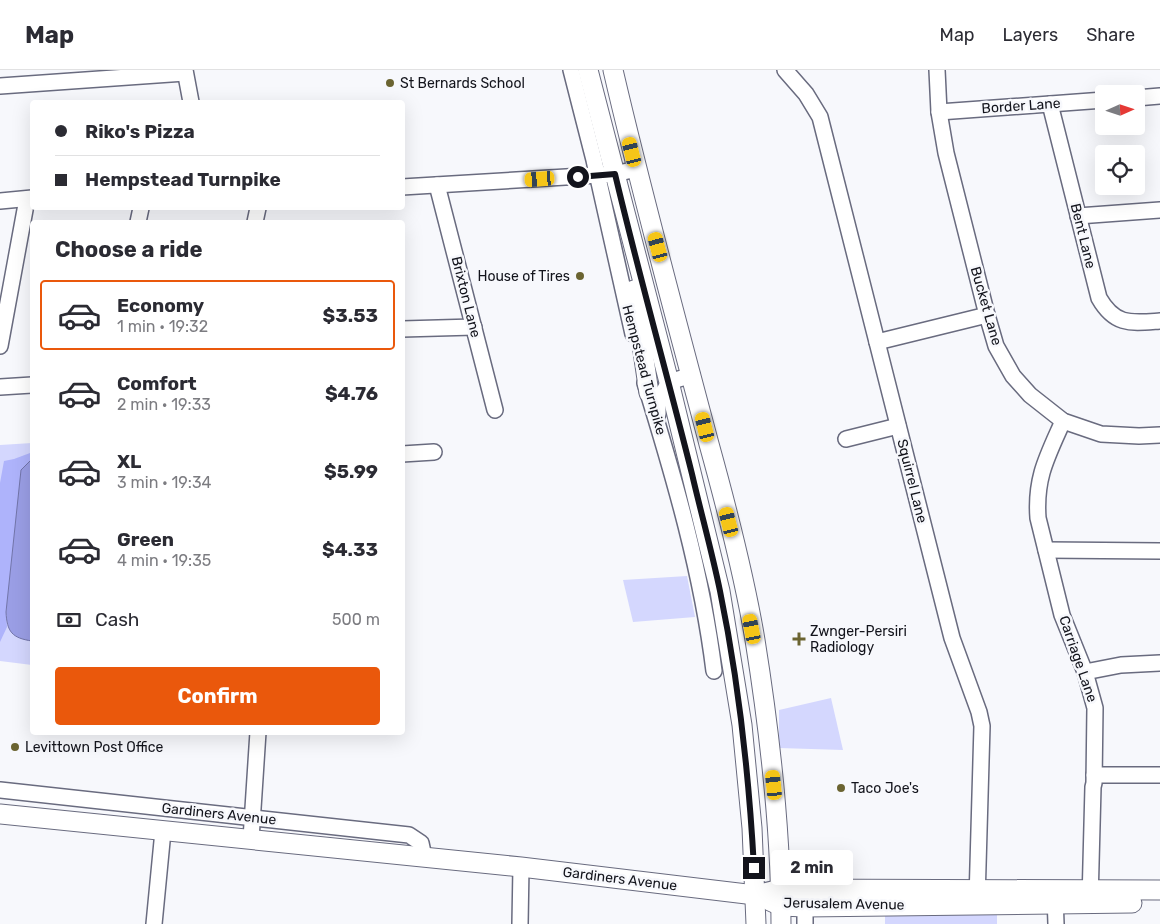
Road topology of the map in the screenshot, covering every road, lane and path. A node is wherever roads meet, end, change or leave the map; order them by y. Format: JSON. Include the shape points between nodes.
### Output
{"nodes":[{"id":1,"x":571,"y":70,"type":"edge"},
{"id":2,"x":588,"y":70,"type":"edge"},
{"id":3,"x":613,"y":70,"type":"edge"},
{"id":4,"x":785,"y":70,"type":"edge"},
{"id":5,"x":936,"y":70,"type":"edge"},
{"id":6,"x":185,"y":72,"type":"edge"},
{"id":7,"x":0,"y":86,"type":"edge"},
{"id":8,"x":1160,"y":96,"type":"edge"},
{"id":9,"x":1145,"y":97,"type":"edge"},
{"id":10,"x":191,"y":100,"type":"edge"},
{"id":11,"x":1095,"y":101,"type":"edge"},
{"id":12,"x":1050,"y":104,"type":"junction"},
{"id":13,"x":939,"y":112,"type":"junction"},
{"id":14,"x":636,"y":169,"type":"junction"},
{"id":15,"x":606,"y":175,"type":"junction"},
{"id":16,"x":437,"y":185,"type":"junction"},
{"id":17,"x":405,"y":187,"type":"edge"},
{"id":18,"x":30,"y":199,"type":"edge"},
{"id":19,"x":0,"y":201,"type":"edge"},
{"id":20,"x":622,"y":204,"type":"junction"},
{"id":21,"x":1160,"y":210,"type":"edge"},
{"id":22,"x":1078,"y":216,"type":"junction"},
{"id":23,"x":987,"y":315,"type":"junction"},
{"id":24,"x":1160,"y":321,"type":"edge"},
{"id":25,"x":474,"y":327,"type":"junction"},
{"id":26,"x":405,"y":329,"type":"edge"},
{"id":27,"x":878,"y":342,"type":"junction"},
{"id":28,"x":0,"y":346,"type":"edge"},
{"id":29,"x":692,"y":375,"type":"junction"},
{"id":30,"x":669,"y":382,"type":"junction"},
{"id":31,"x":30,"y":385,"type":"edge"},
{"id":32,"x":0,"y":388,"type":"edge"},
{"id":33,"x":648,"y":393,"type":"junction"},
{"id":34,"x":495,"y":410,"type":"dead end"},
{"id":35,"x":1063,"y":422,"type":"junction"},
{"id":36,"x":659,"y":423,"type":"junction"},
{"id":37,"x":898,"y":426,"type":"junction"},
{"id":38,"x":1160,"y":435,"type":"edge"},
{"id":39,"x":846,"y":439,"type":"dead end"},
{"id":40,"x":434,"y":452,"type":"dead end"},
{"id":41,"x":405,"y":454,"type":"edge"},
{"id":42,"x":1046,"y":550,"type":"junction"},
{"id":43,"x":1160,"y":551,"type":"edge"},
{"id":44,"x":1160,"y":663,"type":"edge"},
{"id":45,"x":714,"y":671,"type":"dead end"},
{"id":46,"x":1085,"y":672,"type":"junction"},
{"id":47,"x":258,"y":735,"type":"edge"},
{"id":48,"x":1094,"y":775,"type":"junction"},
{"id":49,"x":1160,"y":775,"type":"edge"},
{"id":50,"x":0,"y":790,"type":"edge"},
{"id":51,"x":0,"y":814,"type":"edge"},
{"id":52,"x":252,"y":817,"type":"junction"},
{"id":53,"x":163,"y":831,"type":"junction"},
{"id":54,"x":251,"y":840,"type":"junction"},
{"id":55,"x":424,"y":857,"type":"junction"},
{"id":56,"x":521,"y":867,"type":"junction"},
{"id":57,"x":1160,"y":890,"type":"edge"},
{"id":58,"x":755,"y":895,"type":"junction"},
{"id":59,"x":977,"y":897,"type":"junction"},
{"id":60,"x":1056,"y":897,"type":"junction"},
{"id":61,"x":1090,"y":897,"type":"junction"},
{"id":62,"x":1160,"y":903,"type":"edge"},
{"id":63,"x":781,"y":906,"type":"edge"},
{"id":64,"x":805,"y":915,"type":"edge"},
{"id":65,"x":154,"y":924,"type":"edge"},
{"id":66,"x":520,"y":924,"type":"edge"},
{"id":67,"x":756,"y":924,"type":"edge"},
{"id":68,"x":1056,"y":924,"type":"edge"}],
"edges":[{"from":1,"to":15,"type":"street","name":"Hempstead Turnpike"},
{"from":2,"to":15,"type":"main road","name":"Hempstead Turnpike"},
{"from":3,"to":14,"type":"main road"},
{"from":4,"to":27,"type":"street","name":"Squirrel Lane","via":[[806,94],[820,117]]},
{"from":5,"to":13,"type":"street","name":"Bucket Lane"},
{"from":6,"to":7,"type":"street"},
{"from":6,"to":10,"type":"street"},
{"from":8,"to":9,"type":"street"},
{"from":11,"to":12,"type":"street","name":"Border Lane"},
{"from":12,"to":13,"type":"street","name":"Border Lane"},
{"from":12,"to":22,"type":"street","name":"Bent Lane"},
{"from":13,"to":23,"type":"street","name":"Bucket Lane","via":[[946,153]]},
{"from":14,"to":15,"type":"street"},
{"from":14,"to":29,"type":"main road"},
{"from":15,"to":16,"type":"street"},
{"from":15,"to":20,"type":"main road","name":"Hempstead Turnpike"},
{"from":15,"to":33,"type":"street","name":"Hempstead Turnpike","via":[[626,308]]},
{"from":16,"to":17,"type":"street"},
{"from":16,"to":25,"type":"street","name":"Brixton Lane"},
{"from":18,"to":19,"type":"street"},
{"from":18,"to":28,"type":"street"},
{"from":20,"to":30,"type":"main road","name":"Hempstead Turnpike"},
{"from":20,"to":33,"type":"main road"},
{"from":21,"to":22,"type":"street"},
{"from":22,"to":24,"type":"street","name":"Bent Lane","via":[[1099,298],[1105,309],[1116,318],[1131,323]]},
{"from":23,"to":27,"type":"street"},
{"from":23,"to":35,"type":"street","name":"Bucket Lane","via":[[996,346],[1013,376]]},
{"from":25,"to":26,"type":"street"},
{"from":25,"to":34,"type":"street","name":"Brixton Lane"},
{"from":27,"to":37,"type":"street","name":"Squirrel Lane"},
{"from":29,"to":30,"type":"street"},
{"from":29,"to":63,"type":"main road","via":[[755,640],[775,799]]},
{"from":30,"to":36,"type":"street","via":[[658,401]]},
{"from":30,"to":58,"type":"main road","name":"Hempstead Turnpike","via":[[729,640],[742,725]]},
{"from":31,"to":32,"type":"street"},
{"from":33,"to":36,"type":"street","name":"Hempstead Turnpike"},
{"from":35,"to":38,"type":"street","name":"Bucket Lane","via":[[1101,434]]},
{"from":35,"to":42,"type":"street","name":"Carriage Lane","via":[[1043,467],[1038,490],[1038,518]]},
{"from":36,"to":45,"type":"street","name":"Hempstead Turnpike","via":[[695,566]]},
{"from":37,"to":39,"type":"street"},
{"from":37,"to":59,"type":"street","name":"Squirrel Lane","via":[[952,638],[982,726]]},
{"from":40,"to":41,"type":"street"},
{"from":42,"to":43,"type":"street"},
{"from":42,"to":46,"type":"street","name":"Carriage Lane","via":[[1062,615]]},
{"from":44,"to":46,"type":"street","via":[[1121,665]]},
{"from":46,"to":48,"type":"street","name":"Carriage Lane","via":[[1094,708]]},
{"from":47,"to":52,"type":"street"},
{"from":48,"to":49,"type":"street"},
{"from":48,"to":61,"type":"street","name":"Carriage Lane"},
{"from":50,"to":52,"type":"street","name":"Gardiners Avenue"},
{"from":51,"to":53,"type":"main road","name":"Gardiners Avenue"},
{"from":52,"to":54,"type":"street"},
{"from":52,"to":55,"type":"street","name":"Gardiners Avenue","via":[[409,835],[421,843]]},
{"from":53,"to":54,"type":"main road","name":"Gardiners Avenue"},
{"from":53,"to":65,"type":"street"},
{"from":54,"to":55,"type":"main road","name":"Gardiners Avenue"},
{"from":55,"to":56,"type":"main road","name":"Gardiners Avenue"},
{"from":56,"to":58,"type":"main road","name":"Gardiners Avenue"},
{"from":56,"to":66,"type":"street"},
{"from":57,"to":61,"type":"main road","name":"Jerusalem Avenue"},
{"from":58,"to":63,"type":"main road","name":"Jerusalem Avenue"},
{"from":58,"to":67,"type":"main road","name":"Hempstead Turnpike"},
{"from":59,"to":60,"type":"main road","name":"Jerusalem Avenue"},
{"from":59,"to":63,"type":"main road","name":"Jerusalem Avenue"},
{"from":59,"to":64,"type":"main road","name":"Jerusalem Avenue"},
{"from":60,"to":61,"type":"main road","name":"Jerusalem Avenue"},
{"from":60,"to":68,"type":"street"},
{"from":61,"to":62,"type":"main road","name":"Jerusalem Avenue"},
{"from":63,"to":64,"type":"main road","name":"Jerusalem Avenue"}]}
